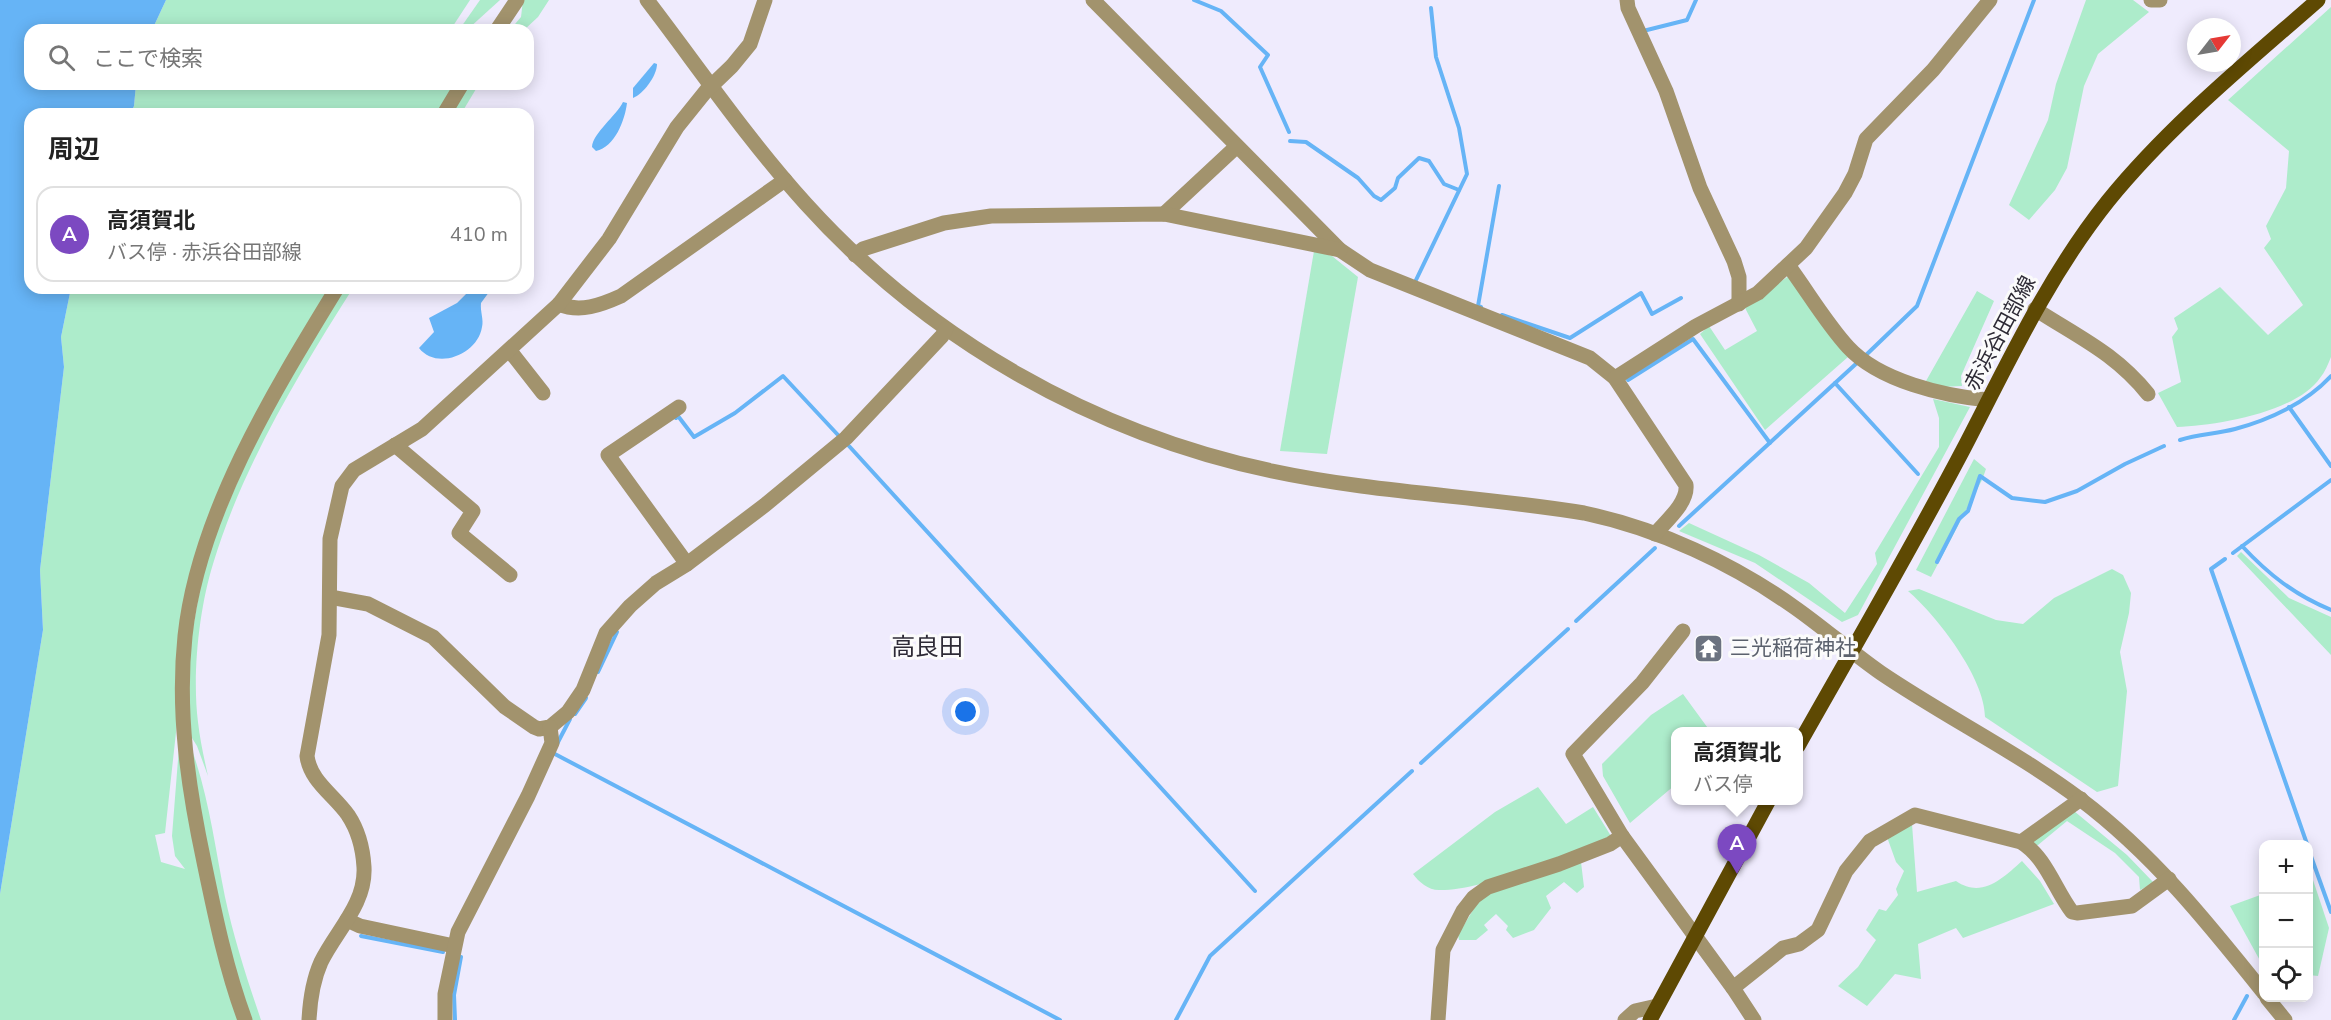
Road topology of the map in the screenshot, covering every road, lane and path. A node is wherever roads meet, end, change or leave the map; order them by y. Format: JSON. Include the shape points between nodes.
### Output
{"nodes":[{"id":1,"x":518,"y":0,"type":"edge"},
{"id":2,"x":647,"y":0,"type":"edge"},
{"id":3,"x":765,"y":0,"type":"edge"},
{"id":4,"x":1093,"y":0,"type":"edge"},
{"id":5,"x":1627,"y":0,"type":"edge"},
{"id":6,"x":1990,"y":0,"type":"edge"},
{"id":7,"x":2151,"y":0,"type":"edge"},
{"id":8,"x":2160,"y":0,"type":"edge"},
{"id":9,"x":2318,"y":0,"type":"edge"},
{"id":10,"x":501,"y":24,"type":"edge"},
{"id":11,"x":712,"y":85,"type":"junction"},
{"id":12,"x":458,"y":90,"type":"edge"},
{"id":13,"x":448,"y":108,"type":"edge"},
{"id":14,"x":1236,"y":147,"type":"junction"},
{"id":15,"x":785,"y":180,"type":"junction"},
{"id":16,"x":1164,"y":214,"type":"junction"},
{"id":17,"x":1340,"y":250,"type":"junction"},
{"id":18,"x":855,"y":255,"type":"junction"},
{"id":19,"x":1788,"y":265,"type":"junction"},
{"id":20,"x":334,"y":294,"type":"edge"},
{"id":21,"x":558,"y":304,"type":"junction"},
{"id":22,"x":1739,"y":304,"type":"junction"},
{"id":23,"x":2035,"y":309,"type":"junction"},
{"id":24,"x":946,"y":328,"type":"junction"},
{"id":25,"x":510,"y":351,"type":"junction"},
{"id":26,"x":1615,"y":378,"type":"junction"},
{"id":27,"x":543,"y":393,"type":"dead end"},
{"id":28,"x":2148,"y":394,"type":"dead end"},
{"id":29,"x":1988,"y":400,"type":"junction"},
{"id":30,"x":679,"y":407,"type":"dead end"},
{"id":31,"x":395,"y":445,"type":"junction"},
{"id":32,"x":1655,"y":534,"type":"junction"},
{"id":33,"x":687,"y":564,"type":"junction"},
{"id":34,"x":510,"y":575,"type":"dead end"},
{"id":35,"x":330,"y":597,"type":"junction"},
{"id":36,"x":1683,"y":631,"type":"dead end"},
{"id":37,"x":1853,"y":652,"type":"junction"},
{"id":38,"x":550,"y":727,"type":"junction"},
{"id":39,"x":1803,"y":737,"type":"edge"},
{"id":40,"x":2080,"y":799,"type":"junction"},
{"id":41,"x":1766,"y":805,"type":"edge"},
{"id":42,"x":1622,"y":836,"type":"junction"},
{"id":43,"x":2021,"y":842,"type":"junction"},
{"id":44,"x":2169,"y":879,"type":"junction"},
{"id":45,"x":347,"y":920,"type":"junction"},
{"id":46,"x":1695,"y":936,"type":"junction"},
{"id":47,"x":454,"y":946,"type":"junction"},
{"id":48,"x":2259,"y":987,"type":"edge"},
{"id":49,"x":1734,"y":988,"type":"junction"},
{"id":50,"x":2270,"y":1002,"type":"edge"},
{"id":51,"x":1653,"y":1013,"type":"edge"},
{"id":52,"x":245,"y":1020,"type":"edge"},
{"id":53,"x":309,"y":1020,"type":"edge"},
{"id":54,"x":445,"y":1020,"type":"edge"},
{"id":55,"x":1438,"y":1020,"type":"edge"},
{"id":56,"x":1625,"y":1020,"type":"edge"},
{"id":57,"x":1754,"y":1020,"type":"edge"},
{"id":58,"x":2285,"y":1020,"type":"edge"}],
"edges":[{"from":1,"to":10,"type":"street"},
{"from":2,"to":11,"type":"street"},
{"from":3,"to":11,"type":"street","via":[[750,44]]},
{"from":4,"to":14,"type":"street"},
{"from":5,"to":22,"type":"street","via":[[1666,91],[1700,188],[1734,261],[1739,277]]},
{"from":6,"to":19,"type":"street","via":[[1933,70],[1866,139],[1845,193],[1806,248]]},
{"from":7,"to":8,"type":"street"},
{"from":9,"to":23,"type":"main road","name":"赤浜谷田部線","via":[[2181,121],[2145,158],[2088,228]]},
{"from":11,"to":15,"type":"street"},
{"from":11,"to":21,"type":"street","via":[[677,127],[609,239]]},
{"from":12,"to":13,"type":"street"},
{"from":14,"to":16,"type":"street"},
{"from":14,"to":17,"type":"street"},
{"from":15,"to":18,"type":"street"},
{"from":15,"to":21,"type":"street","via":[[621,296],[579,309]]},
{"from":16,"to":17,"type":"street"},
{"from":16,"to":18,"type":"street","via":[[991,216],[944,223]]},
{"from":17,"to":26,"type":"street","via":[[1370,270],[1590,358]]},
{"from":18,"to":24,"type":"street"},
{"from":19,"to":22,"type":"street","via":[[1758,293]]},
{"from":19,"to":29,"type":"street","via":[[1848,347],[1864,362],[1948,396]]},
{"from":20,"to":52,"type":"street","via":[[269,405],[223,502],[203,552],[185,634],[183,727],[188,776],[228,970]]},
{"from":21,"to":25,"type":"street"},
{"from":22,"to":26,"type":"street","via":[[1696,326]]},
{"from":23,"to":28,"type":"street","via":[[2116,360]]},
{"from":23,"to":29,"type":"main road","name":"赤浜谷田部線"},
{"from":24,"to":32,"type":"street","via":[[1045,391],[1093,414],[1231,462],[1308,478],[1584,513]]},
{"from":24,"to":33,"type":"street","via":[[846,438]]},
{"from":25,"to":27,"type":"street"},
{"from":25,"to":31,"type":"street","via":[[422,429]]},
{"from":26,"to":32,"type":"street","via":[[1686,485],[1687,492],[1677,508]]},
{"from":29,"to":37,"type":"main road","name":"赤浜谷田部線"},
{"from":30,"to":33,"type":"street","via":[[608,455]]},
{"from":31,"to":34,"type":"street","via":[[472,511],[459,533]]},
{"from":31,"to":35,"type":"street","via":[[354,470],[342,486],[330,540]]},
{"from":32,"to":37,"type":"street","via":[[1744,575]]},
{"from":33,"to":38,"type":"street","via":[[656,583],[612,624],[575,703]]},
{"from":35,"to":38,"type":"street","via":[[368,603],[433,637],[505,707],[539,729]]},
{"from":35,"to":45,"type":"street","via":[[329,635],[307,756],[312,772],[349,817],[360,846],[362,887]]},
{"from":36,"to":42,"type":"street","via":[[1642,683],[1573,754]]},
{"from":37,"to":39,"type":"main road","name":"赤浜谷田部線"},
{"from":37,"to":40,"type":"street"},
{"from":38,"to":47,"type":"street","via":[[552,743],[504,846],[467,909]]},
{"from":40,"to":43,"type":"street"},
{"from":40,"to":44,"type":"street","via":[[2135,844]]},
{"from":41,"to":46,"type":"main road"},
{"from":42,"to":46,"type":"street"},
{"from":42,"to":55,"type":"street","via":[[1559,864],[1488,887],[1474,897],[1443,950]]},
{"from":43,"to":44,"type":"street","via":[[2041,863],[2072,912],[2132,906]]},
{"from":43,"to":49,"type":"street","via":[[1915,815],[1902,821],[1870,841],[1846,870],[1818,930],[1799,944],[1783,948]]},
{"from":44,"to":48,"type":"street"},
{"from":45,"to":47,"type":"street"},
{"from":45,"to":53,"type":"street","via":[[313,983]]},
{"from":46,"to":49,"type":"street"},
{"from":46,"to":51,"type":"main road"},
{"from":47,"to":54,"type":"street","via":[[445,994]]},
{"from":49,"to":57,"type":"street"},
{"from":50,"to":58,"type":"street"},
{"from":51,"to":56,"type":"street","via":[[1635,1011]]}]}
